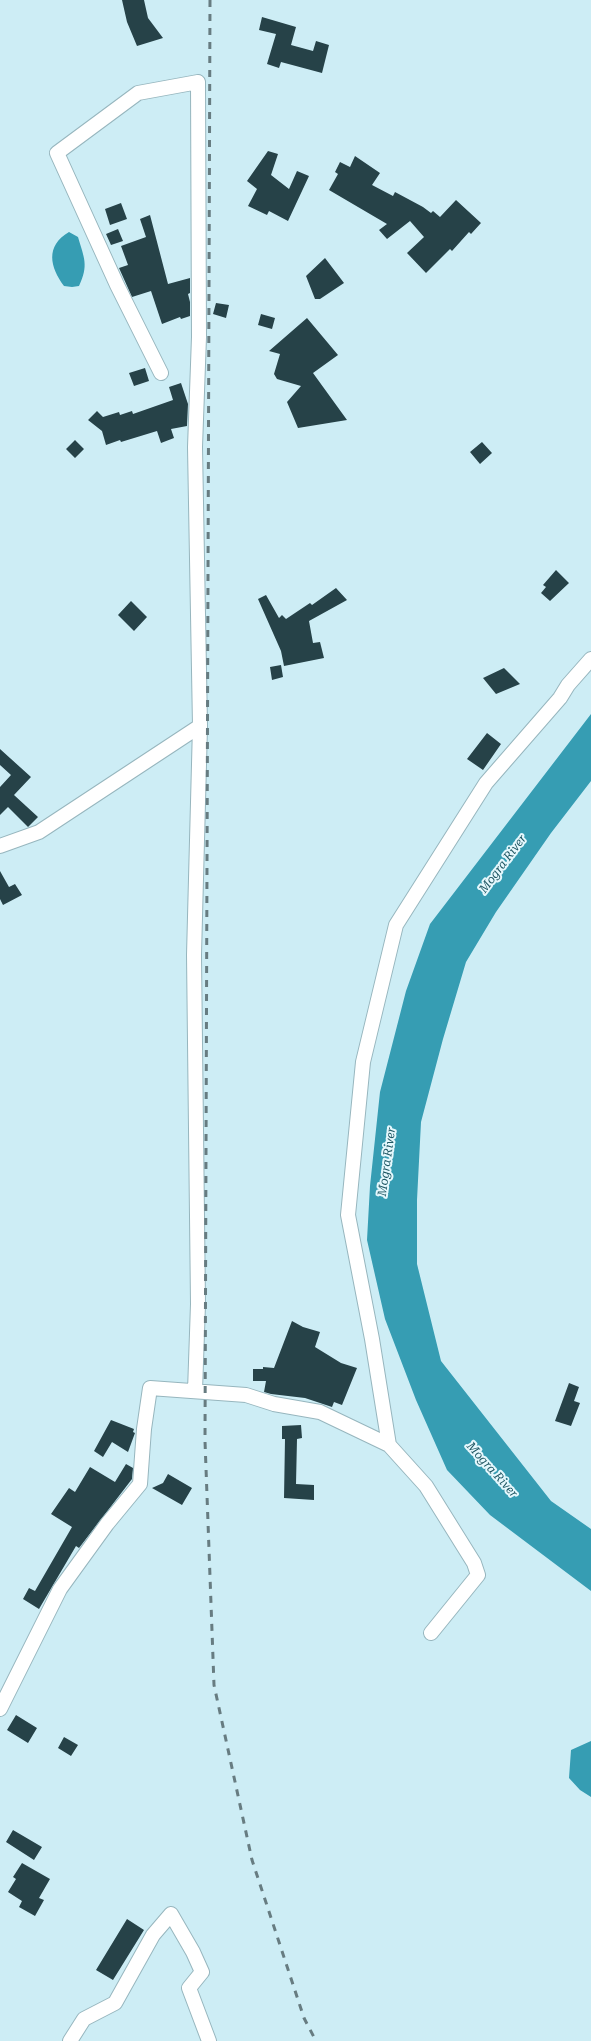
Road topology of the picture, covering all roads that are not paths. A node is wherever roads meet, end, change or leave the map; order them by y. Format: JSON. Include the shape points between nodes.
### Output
{"nodes":[{"id":1,"x":161,"y":373,"type":"dead end"},
{"id":2,"x":591,"y":659,"type":"edge"},
{"id":3,"x":200,"y":726,"type":"junction"},
{"id":4,"x":0,"y":846,"type":"edge"},
{"id":5,"x":195,"y":1391,"type":"junction"},
{"id":6,"x":389,"y":1445,"type":"junction"},
{"id":7,"x":431,"y":1633,"type":"dead end"},
{"id":8,"x":0,"y":1709,"type":"edge"},
{"id":9,"x":70,"y":2041,"type":"edge"},
{"id":10,"x":209,"y":2041,"type":"edge"}],
"edges":[{"from":1,"to":3,"type":"street","via":[[117,285],[57,153],[138,93],[198,82],[199,337],[195,448]]},
{"from":2,"to":6,"type":"street","via":[[486,783],[396,925],[363,1062],[348,1215]]},
{"from":3,"to":4,"type":"street","via":[[39,832]]},
{"from":3,"to":5,"type":"street","via":[[194,955],[198,1304]]},
{"from":5,"to":6,"type":"street","via":[[246,1395],[274,1404],[320,1412]]},
{"from":5,"to":8,"type":"street","via":[[150,1388],[140,1484],[107,1524],[60,1589]]},
{"from":6,"to":7,"type":"street","via":[[426,1486],[474,1563],[478,1575]]},
{"from":9,"to":10,"type":"street","via":[[84,2019],[115,2003],[153,1935],[171,1914],[202,1972],[189,1988]]}]}
